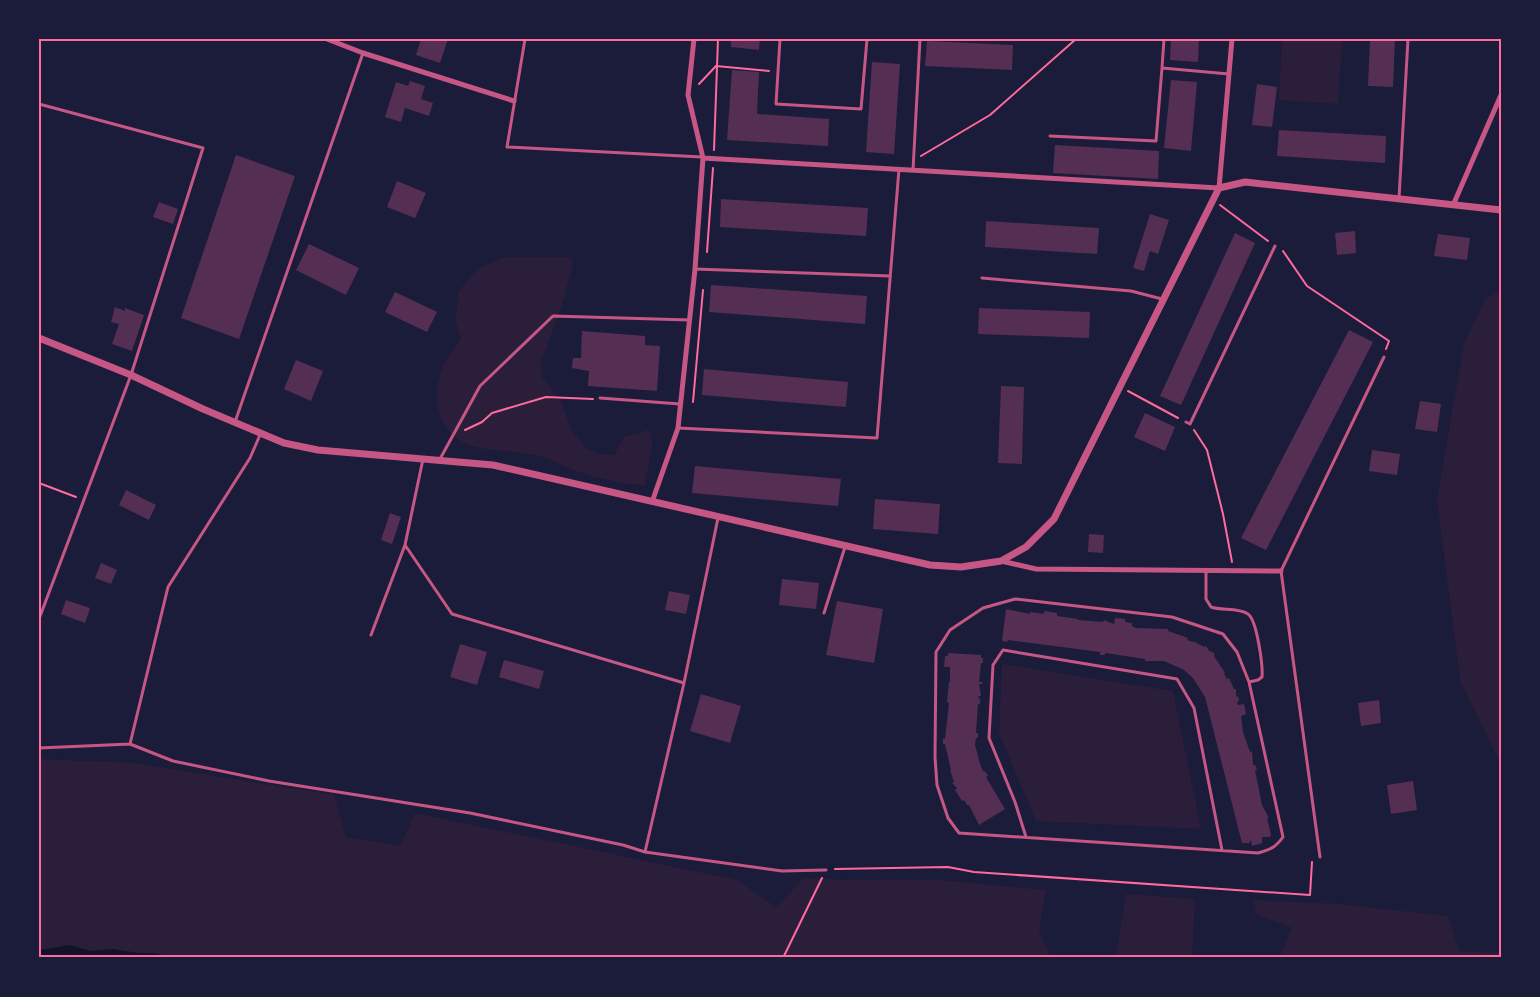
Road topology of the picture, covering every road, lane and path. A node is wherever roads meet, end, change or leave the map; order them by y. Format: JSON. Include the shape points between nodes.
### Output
{"nodes":[{"id":1,"x":329,"y":39,"type":"edge"},
{"id":2,"x":525,"y":39,"type":"edge"},
{"id":3,"x":694,"y":39,"type":"edge"},
{"id":4,"x":780,"y":39,"type":"edge"},
{"id":5,"x":867,"y":39,"type":"edge"},
{"id":6,"x":920,"y":39,"type":"edge"},
{"id":7,"x":1076,"y":39,"type":"edge"},
{"id":8,"x":1164,"y":39,"type":"edge"},
{"id":9,"x":1232,"y":39,"type":"edge"},
{"id":10,"x":1408,"y":39,"type":"edge"},
{"id":11,"x":363,"y":53,"type":"junction"},
{"id":12,"x":1162,"y":68,"type":"junction"},
{"id":13,"x":778,"y":72,"type":"junction"},
{"id":14,"x":1229,"y":74,"type":"junction"},
{"id":15,"x":1501,"y":94,"type":"edge"},
{"id":16,"x":688,"y":95,"type":"junction"},
{"id":17,"x":514,"y":101,"type":"junction"},
{"id":18,"x":39,"y":104,"type":"edge"},
{"id":19,"x":1050,"y":136,"type":"dead end"},
{"id":20,"x":703,"y":158,"type":"junction"},
{"id":21,"x":913,"y":160,"type":"junction"},
{"id":22,"x":899,"y":169,"type":"junction"},
{"id":23,"x":913,"y":170,"type":"junction"},
{"id":24,"x":1219,"y":188,"type":"junction"},
{"id":25,"x":1399,"y":198,"type":"junction"},
{"id":26,"x":1213,"y":200,"type":"junction"},
{"id":27,"x":1454,"y":203,"type":"junction"},
{"id":28,"x":1501,"y":210,"type":"edge"},
{"id":29,"x":1275,"y":246,"type":"junction"},
{"id":30,"x":695,"y":269,"type":"junction"},
{"id":31,"x":890,"y":276,"type":"junction"},
{"id":32,"x":982,"y":278,"type":"dead end"},
{"id":33,"x":1163,"y":299,"type":"junction"},
{"id":34,"x":690,"y":320,"type":"junction"},
{"id":35,"x":39,"y":338,"type":"edge"},
{"id":36,"x":1384,"y":357,"type":"joint"},
{"id":37,"x":131,"y":375,"type":"junction"},
{"id":38,"x":1120,"y":386,"type":"junction"},
{"id":39,"x":600,"y":398,"type":"joint"},
{"id":40,"x":680,"y":404,"type":"junction"},
{"id":41,"x":235,"y":422,"type":"junction"},
{"id":42,"x":1188,"y":423,"type":"junction"},
{"id":43,"x":678,"y":428,"type":"junction"},
{"id":44,"x":260,"y":434,"type":"junction"},
{"id":45,"x":452,"y":437,"type":"junction"},
{"id":46,"x":423,"y":459,"type":"junction"},
{"id":47,"x":439,"y":461,"type":"junction"},
{"id":48,"x":39,"y":483,"type":"edge"},
{"id":49,"x":84,"y":500,"type":"junction"},
{"id":50,"x":652,"y":502,"type":"junction"},
{"id":51,"x":718,"y":518,"type":"junction"},
{"id":52,"x":405,"y":545,"type":"junction"},
{"id":53,"x":845,"y":547,"type":"junction"},
{"id":54,"x":1001,"y":561,"type":"junction"},
{"id":55,"x":1206,"y":570,"type":"junction"},
{"id":56,"x":1233,"y":570,"type":"junction"},
{"id":57,"x":1281,"y":571,"type":"junction"},
{"id":58,"x":824,"y":613,"type":"dead end"},
{"id":59,"x":39,"y":619,"type":"edge"},
{"id":60,"x":371,"y":635,"type":"dead end"},
{"id":61,"x":684,"y":682,"type":"junction"},
{"id":62,"x":1249,"y":682,"type":"junction"},
{"id":63,"x":130,"y":744,"type":"junction"},
{"id":64,"x":39,"y":748,"type":"edge"},
{"id":65,"x":1026,"y":837,"type":"junction"},
{"id":66,"x":1222,"y":850,"type":"junction"},
{"id":67,"x":645,"y":852,"type":"junction"},
{"id":68,"x":1320,"y":857,"type":"joint"},
{"id":69,"x":826,"y":870,"type":"junction"},
{"id":70,"x":783,"y":958,"type":"edge"}],
"edges":[{"from":1,"to":11,"type":"street"},
{"from":2,"to":17,"type":"lane"},
{"from":3,"to":16,"type":"street"},
{"from":4,"to":13,"type":"lane"},
{"from":5,"to":13,"type":"lane","via":[[861,109],[776,104]]},
{"from":6,"to":21,"type":"lane"},
{"from":7,"to":21,"type":"path","via":[[990,115]]},
{"from":8,"to":12,"type":"lane"},
{"from":9,"to":14,"type":"street"},
{"from":10,"to":25,"type":"lane"},
{"from":11,"to":17,"type":"street"},
{"from":11,"to":41,"type":"lane"},
{"from":12,"to":14,"type":"lane"},
{"from":12,"to":19,"type":"lane","via":[[1156,141]]},
{"from":13,"to":16,"type":"path","via":[[716,66]]},
{"from":14,"to":24,"type":"street"},
{"from":15,"to":27,"type":"street"},
{"from":16,"to":20,"type":"street"},
{"from":17,"to":20,"type":"lane","via":[[507,147]]},
{"from":18,"to":37,"type":"lane","via":[[203,148]]},
{"from":20,"to":22,"type":"street"},
{"from":20,"to":30,"type":"street"},
{"from":21,"to":23,"type":"lane"},
{"from":22,"to":23,"type":"street"},
{"from":22,"to":31,"type":"lane"},
{"from":23,"to":24,"type":"street"},
{"from":24,"to":25,"type":"street","via":[[1245,182]]},
{"from":24,"to":26,"type":"street"},
{"from":25,"to":27,"type":"street"},
{"from":26,"to":29,"type":"path"},
{"from":26,"to":33,"type":"street"},
{"from":27,"to":28,"type":"street"},
{"from":29,"to":36,"type":"path","via":[[1307,286],[1389,341]]},
{"from":29,"to":42,"type":"lane"},
{"from":30,"to":31,"type":"lane"},
{"from":30,"to":34,"type":"street"},
{"from":31,"to":43,"type":"lane","via":[[877,438]]},
{"from":32,"to":33,"type":"lane","via":[[1131,291]]},
{"from":33,"to":38,"type":"street"},
{"from":34,"to":40,"type":"street"},
{"from":34,"to":45,"type":"lane","via":[[553,316],[480,386]]},
{"from":35,"to":37,"type":"street"},
{"from":36,"to":57,"type":"lane"},
{"from":37,"to":41,"type":"street"},
{"from":37,"to":49,"type":"lane"},
{"from":38,"to":42,"type":"path"},
{"from":38,"to":54,"type":"street","via":[[1054,519],[1026,547]]},
{"from":39,"to":40,"type":"lane"},
{"from":39,"to":45,"type":"path","via":[[546,397],[523,403],[492,413]]},
{"from":40,"to":43,"type":"street"},
{"from":41,"to":44,"type":"street"},
{"from":42,"to":56,"type":"path","via":[[1207,450]]},
{"from":43,"to":50,"type":"street"},
{"from":44,"to":46,"type":"street","via":[[318,450]]},
{"from":44,"to":63,"type":"lane","via":[[250,458],[168,587]]},
{"from":45,"to":47,"type":"lane"},
{"from":46,"to":47,"type":"street"},
{"from":46,"to":52,"type":"lane"},
{"from":47,"to":50,"type":"street","via":[[493,465]]},
{"from":48,"to":49,"type":"path"},
{"from":49,"to":59,"type":"lane"},
{"from":50,"to":51,"type":"street"},
{"from":51,"to":53,"type":"street"},
{"from":51,"to":61,"type":"lane"},
{"from":52,"to":60,"type":"lane"},
{"from":52,"to":61,"type":"lane","via":[[452,614]]},
{"from":53,"to":54,"type":"street","via":[[930,565],[960,567]]},
{"from":53,"to":58,"type":"lane"},
{"from":54,"to":55,"type":"street","via":[[1036,569]]},
{"from":55,"to":56,"type":"street"},
{"from":55,"to":62,"type":"lane","via":[[1206,599],[1210,607],[1247,613],[1252,618],[1263,671],[1262,677]]},
{"from":56,"to":57,"type":"street"},
{"from":57,"to":68,"type":"lane"},
{"from":61,"to":67,"type":"lane"},
{"from":62,"to":65,"type":"lane","via":[[1237,652],[1223,634],[1172,617],[1015,599],[984,608],[950,630],[936,652],[935,687],[936,776],[948,818],[959,832]]},
{"from":62,"to":66,"type":"lane","via":[[1283,837],[1270,850],[1258,853]]},
{"from":63,"to":64,"type":"lane"},
{"from":63,"to":67,"type":"lane","via":[[184,764],[470,813]]},
{"from":65,"to":66,"type":"lane"},
{"from":65,"to":66,"type":"lane","via":[[989,738],[993,665],[1003,650],[1177,679],[1194,708]]},
{"from":67,"to":69,"type":"lane","via":[[782,872]]},
{"from":68,"to":69,"type":"path","via":[[1312,861],[1310,895],[948,867]]},
{"from":69,"to":70,"type":"path"}]}
